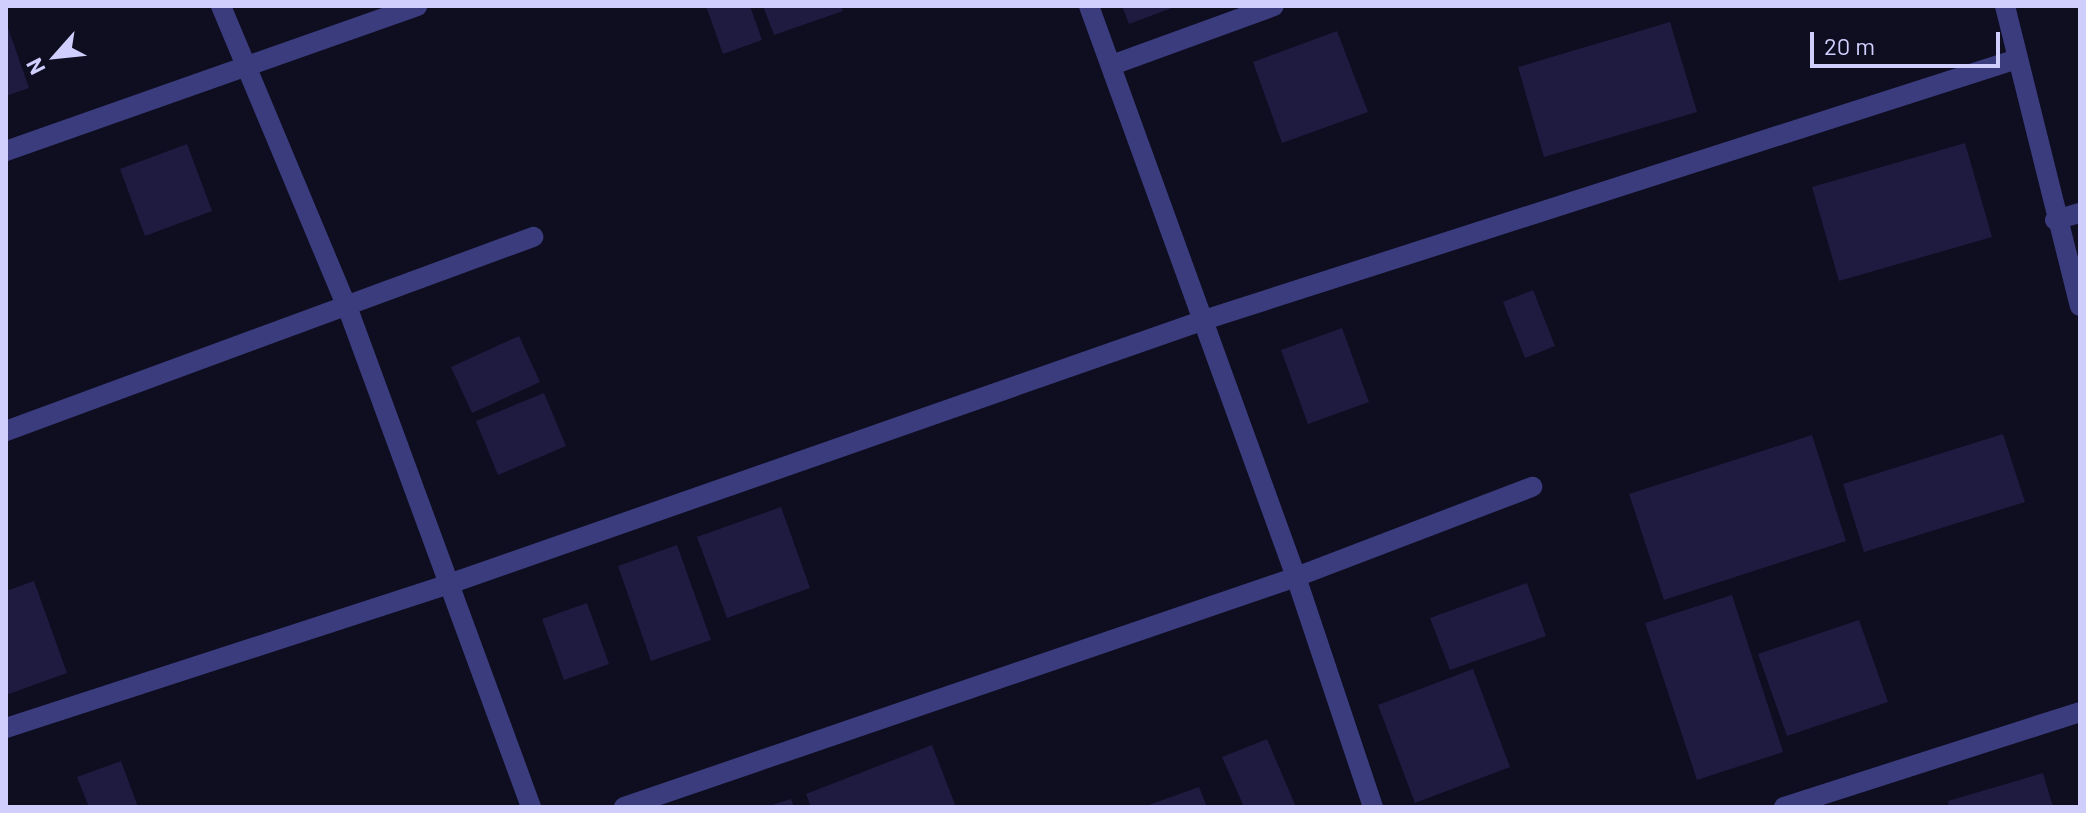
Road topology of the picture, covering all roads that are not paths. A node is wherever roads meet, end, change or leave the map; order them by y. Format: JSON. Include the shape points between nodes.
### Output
{"nodes":[{"id":1,"x":221,"y":6,"type":"edge"},
{"id":2,"x":417,"y":6,"type":"edge"},
{"id":3,"x":1089,"y":6,"type":"edge"},
{"id":4,"x":1274,"y":6,"type":"edge"},
{"id":5,"x":2005,"y":6,"type":"edge"},
{"id":6,"x":2017,"y":59,"type":"junction"},
{"id":7,"x":1112,"y":65,"type":"junction"},
{"id":8,"x":247,"y":68,"type":"junction"},
{"id":9,"x":6,"y":151,"type":"edge"},
{"id":10,"x":2080,"y":213,"type":"edge"},
{"id":11,"x":2055,"y":220,"type":"junction"},
{"id":12,"x":533,"y":237,"type":"dead end"},
{"id":13,"x":2080,"y":306,"type":"edge"},
{"id":14,"x":348,"y":309,"type":"junction"},
{"id":15,"x":1204,"y":320,"type":"junction"},
{"id":16,"x":6,"y":431,"type":"edge"},
{"id":17,"x":1532,"y":487,"type":"dead end"},
{"id":18,"x":1296,"y":577,"type":"junction"},
{"id":19,"x":449,"y":584,"type":"junction"},
{"id":20,"x":2080,"y":712,"type":"edge"},
{"id":21,"x":6,"y":728,"type":"edge"},
{"id":22,"x":531,"y":807,"type":"edge"},
{"id":23,"x":624,"y":807,"type":"edge"},
{"id":24,"x":1373,"y":807,"type":"edge"},
{"id":25,"x":1784,"y":807,"type":"edge"}],
"edges":[{"from":1,"to":8,"type":"street"},
{"from":2,"to":8,"type":"street"},
{"from":3,"to":7,"type":"street"},
{"from":4,"to":7,"type":"street"},
{"from":5,"to":6,"type":"street"},
{"from":6,"to":11,"type":"street"},
{"from":6,"to":15,"type":"street"},
{"from":7,"to":15,"type":"street"},
{"from":8,"to":9,"type":"street"},
{"from":8,"to":14,"type":"street"},
{"from":10,"to":11,"type":"street"},
{"from":11,"to":13,"type":"street"},
{"from":12,"to":14,"type":"street"},
{"from":14,"to":16,"type":"street"},
{"from":14,"to":19,"type":"street"},
{"from":15,"to":18,"type":"street"},
{"from":15,"to":19,"type":"street"},
{"from":17,"to":18,"type":"street"},
{"from":18,"to":23,"type":"street"},
{"from":18,"to":24,"type":"street"},
{"from":19,"to":21,"type":"street"},
{"from":19,"to":22,"type":"street"},
{"from":20,"to":25,"type":"street"}]}
